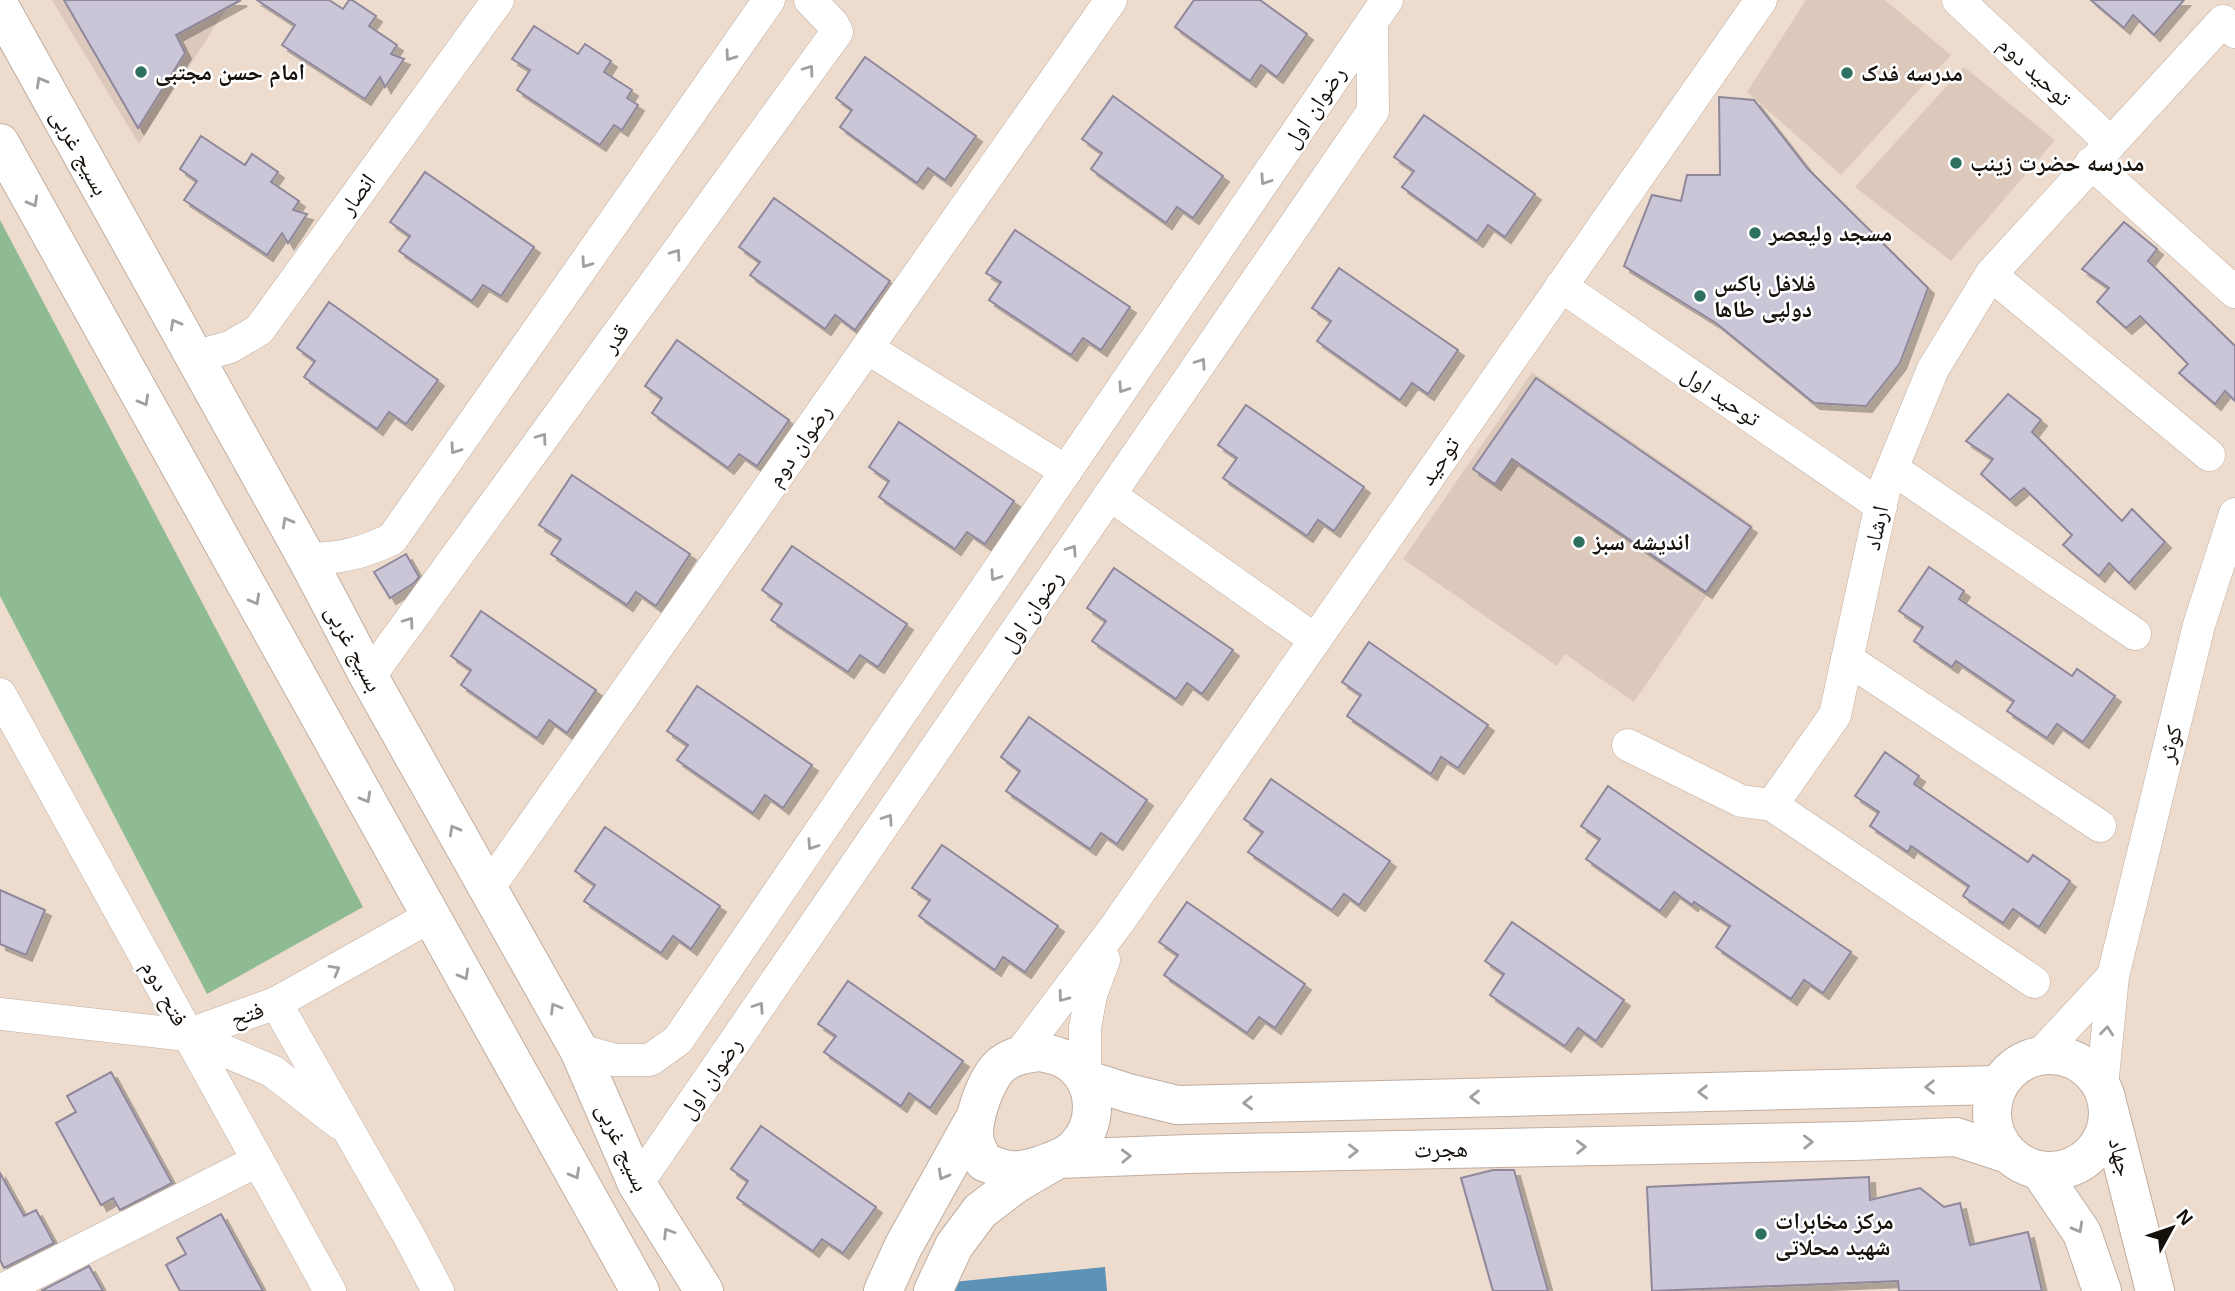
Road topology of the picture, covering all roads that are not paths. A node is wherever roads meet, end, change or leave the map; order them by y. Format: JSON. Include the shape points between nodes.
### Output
{"nodes":[{"id":1,"x":498,"y":0,"type":"edge"},
{"id":2,"x":769,"y":0,"type":"edge"},
{"id":3,"x":810,"y":0,"type":"edge"},
{"id":4,"x":1111,"y":0,"type":"edge"},
{"id":5,"x":1761,"y":0,"type":"edge"},
{"id":6,"x":1958,"y":0,"type":"edge"},
{"id":7,"x":0,"y":7,"type":"edge"},
{"id":8,"x":1380,"y":11,"type":"edge"},
{"id":9,"x":2235,"y":32,"type":"edge"},
{"id":10,"x":0,"y":142,"type":"edge"},
{"id":11,"x":2101,"y":153,"type":"junction"},
{"id":12,"x":1991,"y":275,"type":"junction"},
{"id":13,"x":1561,"y":286,"type":"junction"},
{"id":14,"x":2235,"y":292,"type":"edge"},
{"id":15,"x":867,"y":348,"type":"junction"},
{"id":16,"x":194,"y":357,"type":"junction"},
{"id":17,"x":2209,"y":455,"type":"dead end"},
{"id":18,"x":1893,"y":469,"type":"junction"},
{"id":19,"x":1066,"y":471,"type":"junction"},
{"id":20,"x":1110,"y":495,"type":"junction"},
{"id":21,"x":1881,"y":506,"type":"junction"},
{"id":22,"x":2235,"y":514,"type":"edge"},
{"id":23,"x":307,"y":559,"type":"junction"},
{"id":24,"x":2135,"y":634,"type":"dead end"},
{"id":25,"x":1314,"y":639,"type":"junction"},
{"id":26,"x":1847,"y":659,"type":"junction"},
{"id":27,"x":369,"y":677,"type":"junction"},
{"id":28,"x":0,"y":694,"type":"edge"},
{"id":29,"x":1628,"y":745,"type":"dead end"},
{"id":30,"x":1772,"y":805,"type":"junction"},
{"id":31,"x":2100,"y":826,"type":"dead end"},
{"id":32,"x":487,"y":890,"type":"junction"},
{"id":33,"x":431,"y":916,"type":"junction"},
{"id":34,"x":1118,"y":923,"type":"junction"},
{"id":35,"x":2113,"y":976,"type":"junction"},
{"id":36,"x":2034,"y":982,"type":"dead end"},
{"id":37,"x":276,"y":1003,"type":"junction"},
{"id":38,"x":0,"y":1014,"type":"edge"},
{"id":39,"x":187,"y":1034,"type":"junction"},
{"id":40,"x":579,"y":1050,"type":"junction"},
{"id":41,"x":1019,"y":1055,"type":"junction"},
{"id":42,"x":2039,"y":1056,"type":"junction"},
{"id":43,"x":1085,"y":1079,"type":"junction"},
{"id":44,"x":1998,"y":1085,"type":"junction"},
{"id":45,"x":2105,"y":1096,"type":"junction"},
{"id":46,"x":976,"y":1116,"type":"junction"},
{"id":47,"x":351,"y":1133,"type":"junction"},
{"id":48,"x":1058,"y":1159,"type":"junction"},
{"id":49,"x":257,"y":1161,"type":"junction"},
{"id":50,"x":2024,"y":1162,"type":"junction"},
{"id":51,"x":638,"y":1184,"type":"junction"},
{"id":52,"x":0,"y":1291,"type":"edge"},
{"id":53,"x":330,"y":1291,"type":"edge"},
{"id":54,"x":438,"y":1291,"type":"edge"},
{"id":55,"x":640,"y":1291,"type":"edge"},
{"id":56,"x":704,"y":1291,"type":"edge"},
{"id":57,"x":883,"y":1291,"type":"edge"},
{"id":58,"x":933,"y":1291,"type":"edge"},
{"id":59,"x":2102,"y":1291,"type":"edge"},
{"id":60,"x":2155,"y":1291,"type":"edge"}],
"edges":[{"from":1,"to":16,"type":"street","name":"انصار","via":[[259,330],[230,347]]},
{"from":2,"to":23,"type":"street","one_way":true,"via":[[392,539],[365,552]]},
{"from":27,"to":3,"type":"street","name":"قدر","one_way":true,"via":[[836,32]]},
{"from":4,"to":15,"type":"street","name":"رضوان دوم"},
{"from":5,"to":13,"type":"street","name":"توحید"},
{"from":6,"to":11,"type":"street","name":"توحید دوم"},
{"from":16,"to":7,"type":"main road","name":"بسیج غربی","one_way":true},
{"from":8,"to":19,"type":"street","name":"رضوان اول","one_way":true},
{"from":20,"to":8,"type":"street","name":"رضوان اول","one_way":true,"via":[[1373,111]]},
{"from":9,"to":11,"type":"street","name":"ارشاد","via":[[2222,21]]},
{"from":10,"to":33,"type":"main road","one_way":true},
{"from":11,"to":12,"type":"street","name":"ارشاد"},
{"from":11,"to":14,"type":"street","name":"توحید دوم"},
{"from":12,"to":17,"type":"street"},
{"from":12,"to":18,"type":"street","name":"ارشاد","via":[[1933,369]]},
{"from":13,"to":21,"type":"street","name":"توحید اول"},
{"from":13,"to":25,"type":"street","name":"توحید"},
{"from":15,"to":19,"type":"street"},
{"from":15,"to":32,"type":"street","name":"رضوان دوم"},
{"from":23,"to":16,"type":"main road","name":"بسیج غربی","one_way":true},
{"from":18,"to":21,"type":"street","name":"ارشاد"},
{"from":18,"to":24,"type":"street"},
{"from":19,"to":40,"type":"street","name":"رضوان اول","one_way":true,"via":[[678,1040],[650,1060],[615,1060]]},
{"from":20,"to":25,"type":"street"},
{"from":51,"to":20,"type":"street","name":"رضوان اول","one_way":true},
{"from":21,"to":26,"type":"street","name":"ارشاد"},
{"from":22,"to":35,"type":"street","name":"کوثر","via":[[2199,625]]},
{"from":23,"to":27,"type":"main road","name":"بسیج غربی"},
{"from":25,"to":34,"type":"street","name":"توحید"},
{"from":26,"to":30,"type":"street","name":"ارشاد","via":[[1835,715]]},
{"from":26,"to":31,"type":"street"},
{"from":32,"to":27,"type":"main road","name":"بسیج غربی","one_way":true},
{"from":28,"to":39,"type":"street","name":"فتح دوم"},
{"from":29,"to":30,"type":"street","via":[[1741,800]]},
{"from":30,"to":36,"type":"street"},
{"from":32,"to":33,"type":"main road"},
{"from":40,"to":32,"type":"main road","name":"بسیج غربی","one_way":true},
{"from":37,"to":33,"type":"street","name":"فتح","one_way":true},
{"from":33,"to":55,"type":"main road","one_way":true},
{"from":34,"to":41,"type":"street","one_way":true},
{"from":34,"to":43,"type":"street","via":[[1091,995],[1084,1028]]},
{"from":35,"to":42,"type":"street","name":"کوثر"},
{"from":45,"to":35,"type":"street","name":"کوثر","one_way":true},
{"from":37,"to":39,"type":"street","name":"فتح"},
{"from":37,"to":47,"type":"street"},
{"from":38,"to":39,"type":"street","name":"فتح"},
{"from":39,"to":47,"type":"street","via":[[272,1071]]},
{"from":39,"to":49,"type":"street","name":"فتح دوم"},
{"from":40,"to":51,"type":"main road","name":"بسیج غربی"},
{"from":41,"to":43,"type":"main road","via":[[1056,1055]]},
{"from":41,"to":46,"type":"main road","via":[[991,1077]]},
{"from":42,"to":44,"type":"main road","via":[[2023,1061]]},
{"from":42,"to":45,"type":"main road","via":[[2075,1061],[2090,1072]]},
{"from":44,"to":43,"type":"main road","one_way":true,"via":[[1177,1105]]},
{"from":43,"to":48,"type":"main road","via":[[1092,1097],[1086,1135]]},
{"from":44,"to":50,"type":"main road","via":[[1992,1103],[1997,1139]]},
{"from":45,"to":50,"type":"main road","via":[[2108,1123],[2090,1155],[2076,1166],[2058,1171]]},
{"from":45,"to":60,"type":"main road","name":"جهاد"},
{"from":46,"to":48,"type":"main road","via":[[974,1140],[984,1162],[1003,1170],[1023,1171]]},
{"from":46,"to":57,"type":"main road","one_way":true},
{"from":47,"to":54,"type":"street"},
{"from":48,"to":50,"type":"main road","name":"هجرت","one_way":true,"via":[[1956,1137]]},
{"from":48,"to":58,"type":"main road","name":"هجرت","via":[[1017,1182],[980,1211],[954,1246]]},
{"from":49,"to":52,"type":"street"},
{"from":49,"to":53,"type":"street","name":"فتح دوم"},
{"from":50,"to":59,"type":"main road","one_way":true,"via":[[2082,1233]]},
{"from":56,"to":51,"type":"main road","name":"بسیج غربی","one_way":true}]}
